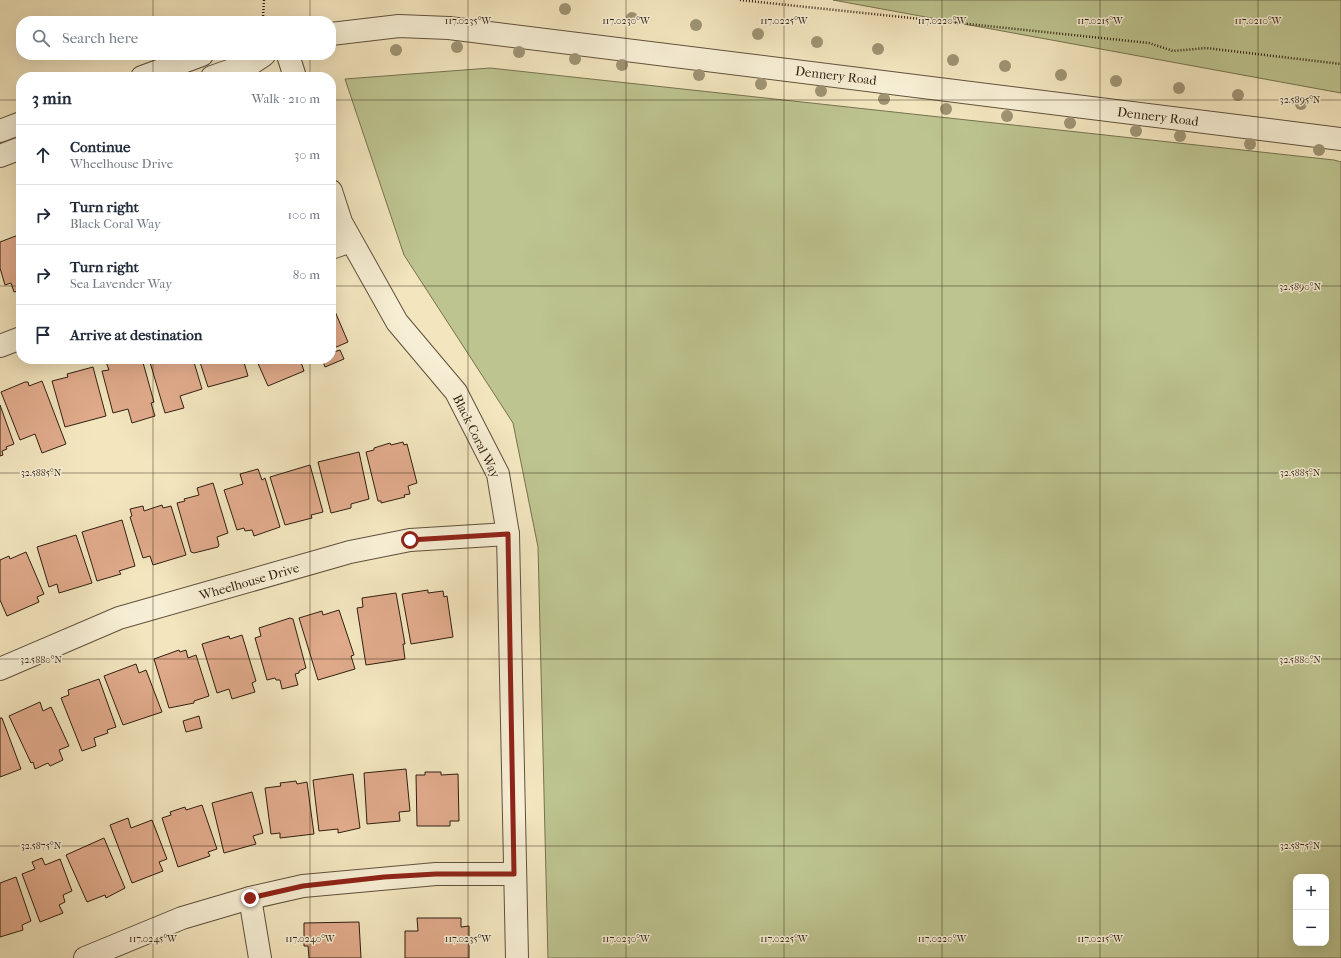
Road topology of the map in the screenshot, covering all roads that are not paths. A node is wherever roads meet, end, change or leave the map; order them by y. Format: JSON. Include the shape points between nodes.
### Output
{"nodes":[{"id":1,"x":336,"y":33,"type":"edge"},
{"id":2,"x":188,"y":60,"type":"edge"},
{"id":3,"x":256,"y":60,"type":"edge"},
{"id":4,"x":290,"y":60,"type":"edge"},
{"id":5,"x":156,"y":72,"type":"edge"},
{"id":6,"x":226,"y":72,"type":"edge"},
{"id":7,"x":293,"y":72,"type":"edge"},
{"id":8,"x":16,"y":125,"type":"edge"},
{"id":9,"x":0,"y":131,"type":"edge"},
{"id":10,"x":1341,"y":139,"type":"edge"},
{"id":11,"x":16,"y":150,"type":"edge"},
{"id":12,"x":0,"y":156,"type":"edge"},
{"id":13,"x":336,"y":206,"type":"edge"},
{"id":14,"x":341,"y":244,"type":"edge"},
{"id":15,"x":16,"y":340,"type":"edge"},
{"id":16,"x":0,"y":346,"type":"edge"},
{"id":17,"x":508,"y":534,"type":"junction"},
{"id":18,"x":0,"y":669,"type":"edge"},
{"id":19,"x":514,"y":874,"type":"junction"},
{"id":20,"x":250,"y":898,"type":"junction"},
{"id":21,"x":85,"y":958,"type":"edge"},
{"id":22,"x":260,"y":958,"type":"edge"},
{"id":23,"x":517,"y":958,"type":"edge"}],
"edges":[{"from":1,"to":10,"type":"street","name":"Dennery Road","via":[[400,26],[449,28]]},
{"from":2,"to":5,"type":"street"},
{"from":3,"to":6,"type":"street"},
{"from":4,"to":7,"type":"street"},
{"from":8,"to":9,"type":"street"},
{"from":11,"to":12,"type":"street"},
{"from":13,"to":14,"type":"street","name":"Black Coral Way","via":[[341,222]]},
{"from":14,"to":17,"type":"street","name":"Black Coral Way","via":[[397,322],[456,392],[498,474]]},
{"from":15,"to":16,"type":"street"},
{"from":17,"to":18,"type":"street","name":"Wheelhouse Drive","via":[[410,540],[350,552],[101,624]]},
{"from":17,"to":19,"type":"street","name":"Black Coral Way"},
{"from":19,"to":20,"type":"street","via":[[384,877],[303,886]]},
{"from":19,"to":23,"type":"street","name":"Black Coral Way"},
{"from":20,"to":21,"type":"street","via":[[182,918]]},
{"from":20,"to":22,"type":"street"}]}
